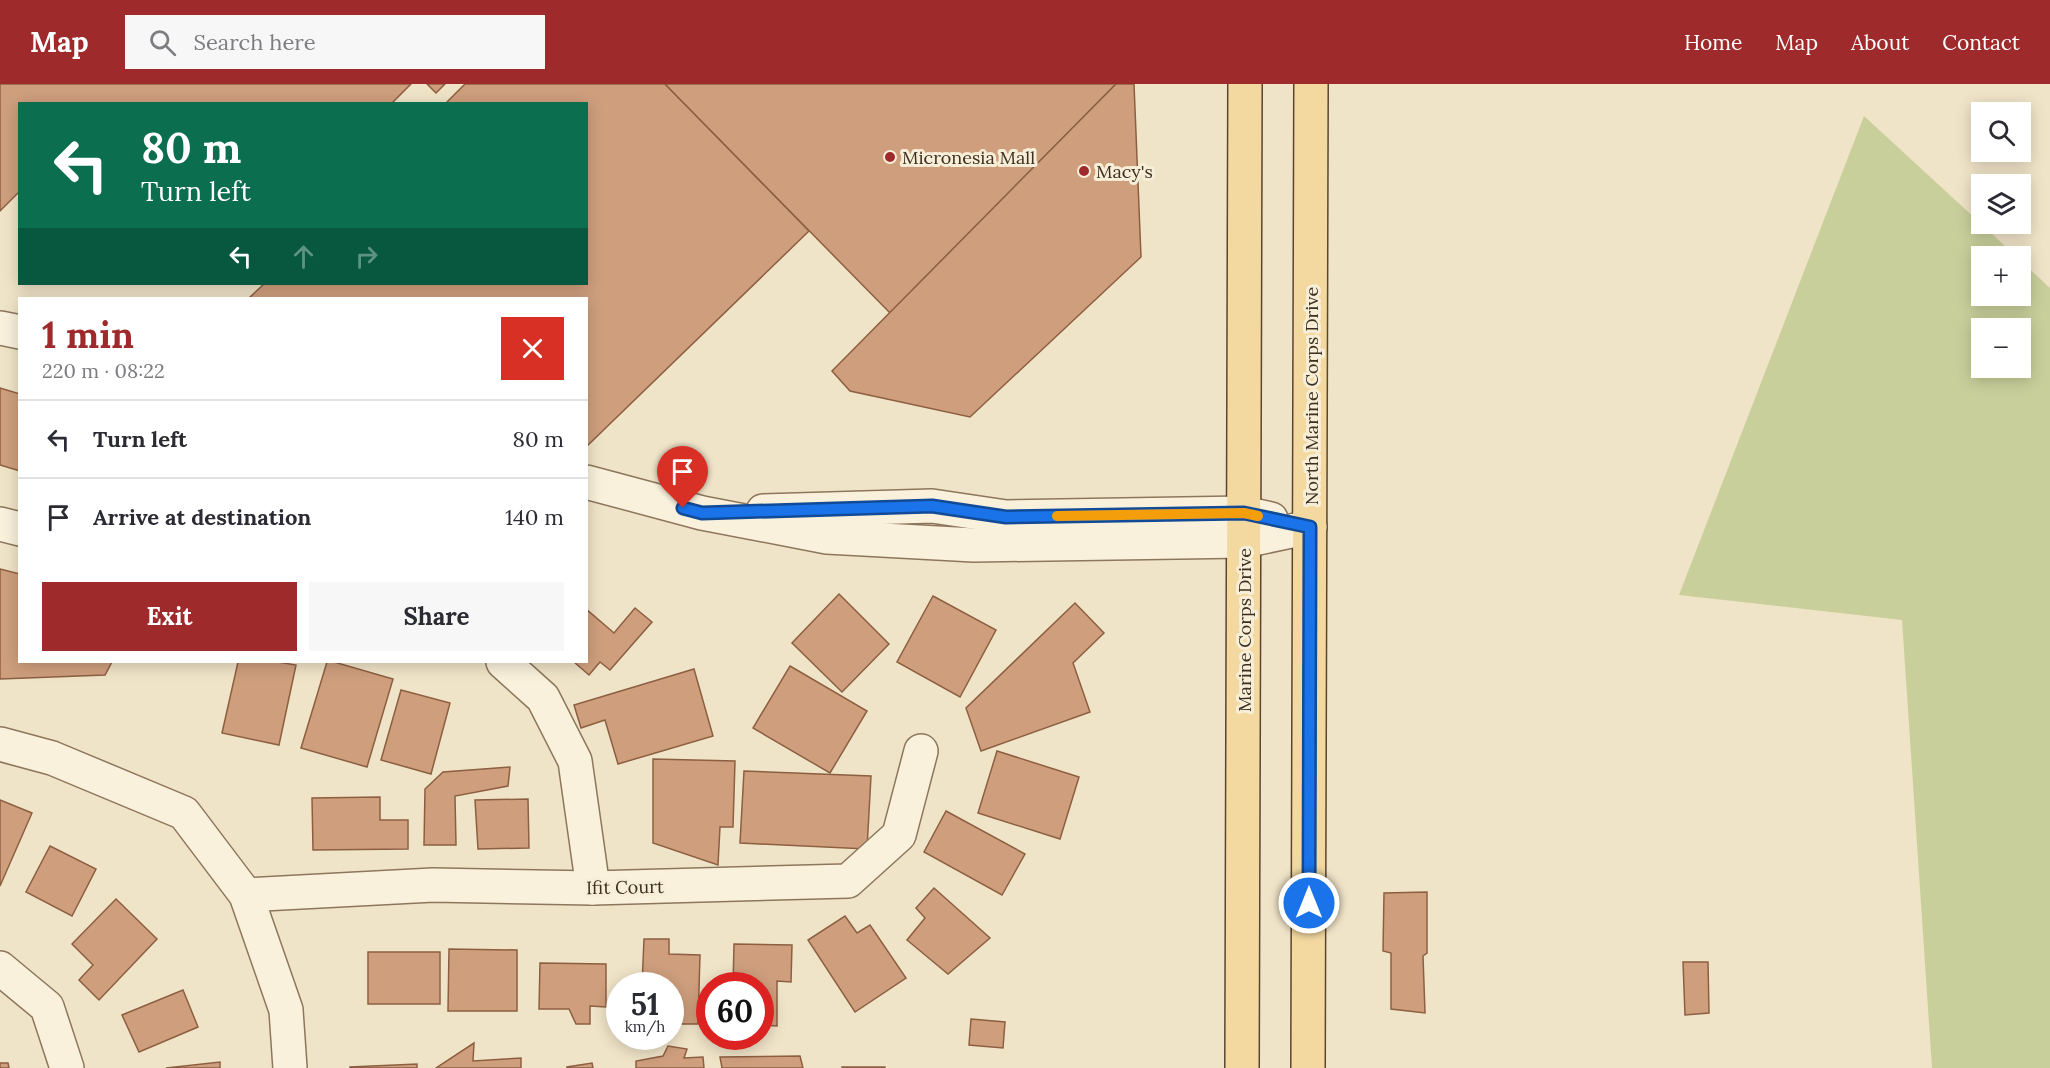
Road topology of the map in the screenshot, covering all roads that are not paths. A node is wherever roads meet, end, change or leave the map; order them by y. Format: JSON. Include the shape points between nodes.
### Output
{"nodes":[{"id":1,"x":1245,"y":84,"type":"edge"},
{"id":2,"x":1311,"y":84,"type":"edge"},
{"id":3,"x":0,"y":328,"type":"edge"},
{"id":4,"x":18,"y":332,"type":"edge"},
{"id":5,"x":588,"y":483,"type":"edge"},
{"id":6,"x":0,"y":524,"type":"edge"},
{"id":7,"x":1244,"y":527,"type":"junction"},
{"id":8,"x":1310,"y":527,"type":"junction"},
{"id":9,"x":18,"y":528,"type":"edge"},
{"id":10,"x":504,"y":663,"type":"edge"},
{"id":11,"x":0,"y":744,"type":"edge"},
{"id":12,"x":921,"y":751,"type":"dead end"},
{"id":13,"x":593,"y":888,"type":"junction"},
{"id":14,"x":246,"y":896,"type":"junction"},
{"id":15,"x":0,"y":968,"type":"edge"},
{"id":16,"x":67,"y":1068,"type":"edge"},
{"id":17,"x":290,"y":1068,"type":"edge"},
{"id":18,"x":1242,"y":1068,"type":"edge"},
{"id":19,"x":1308,"y":1068,"type":"edge"}],
"edges":[{"from":1,"to":7,"type":"main road","name":"Marine Corps Drive"},
{"from":2,"to":8,"type":"main road","name":"North Marine Corps Drive"},
{"from":3,"to":4,"type":"street"},
{"from":5,"to":7,"type":"street","via":[[702,513],[932,506],[1006,517]]},
{"from":6,"to":9,"type":"street"},
{"from":7,"to":8,"type":"street"},
{"from":7,"to":18,"type":"main road","name":"Marine Corps Drive"},
{"from":8,"to":19,"type":"main road","name":"North Marine Corps Drive"},
{"from":10,"to":13,"type":"street","via":[[543,698],[574,761]]},
{"from":11,"to":14,"type":"street","via":[[52,758],[184,813]]},
{"from":12,"to":13,"type":"street","name":"Ifit Court","via":[[899,835],[848,881]]},
{"from":13,"to":14,"type":"street","name":"Ifit Court","via":[[434,885]]},
{"from":14,"to":17,"type":"street","via":[[286,1010]]},
{"from":15,"to":16,"type":"street","via":[[47,1006]]}]}
